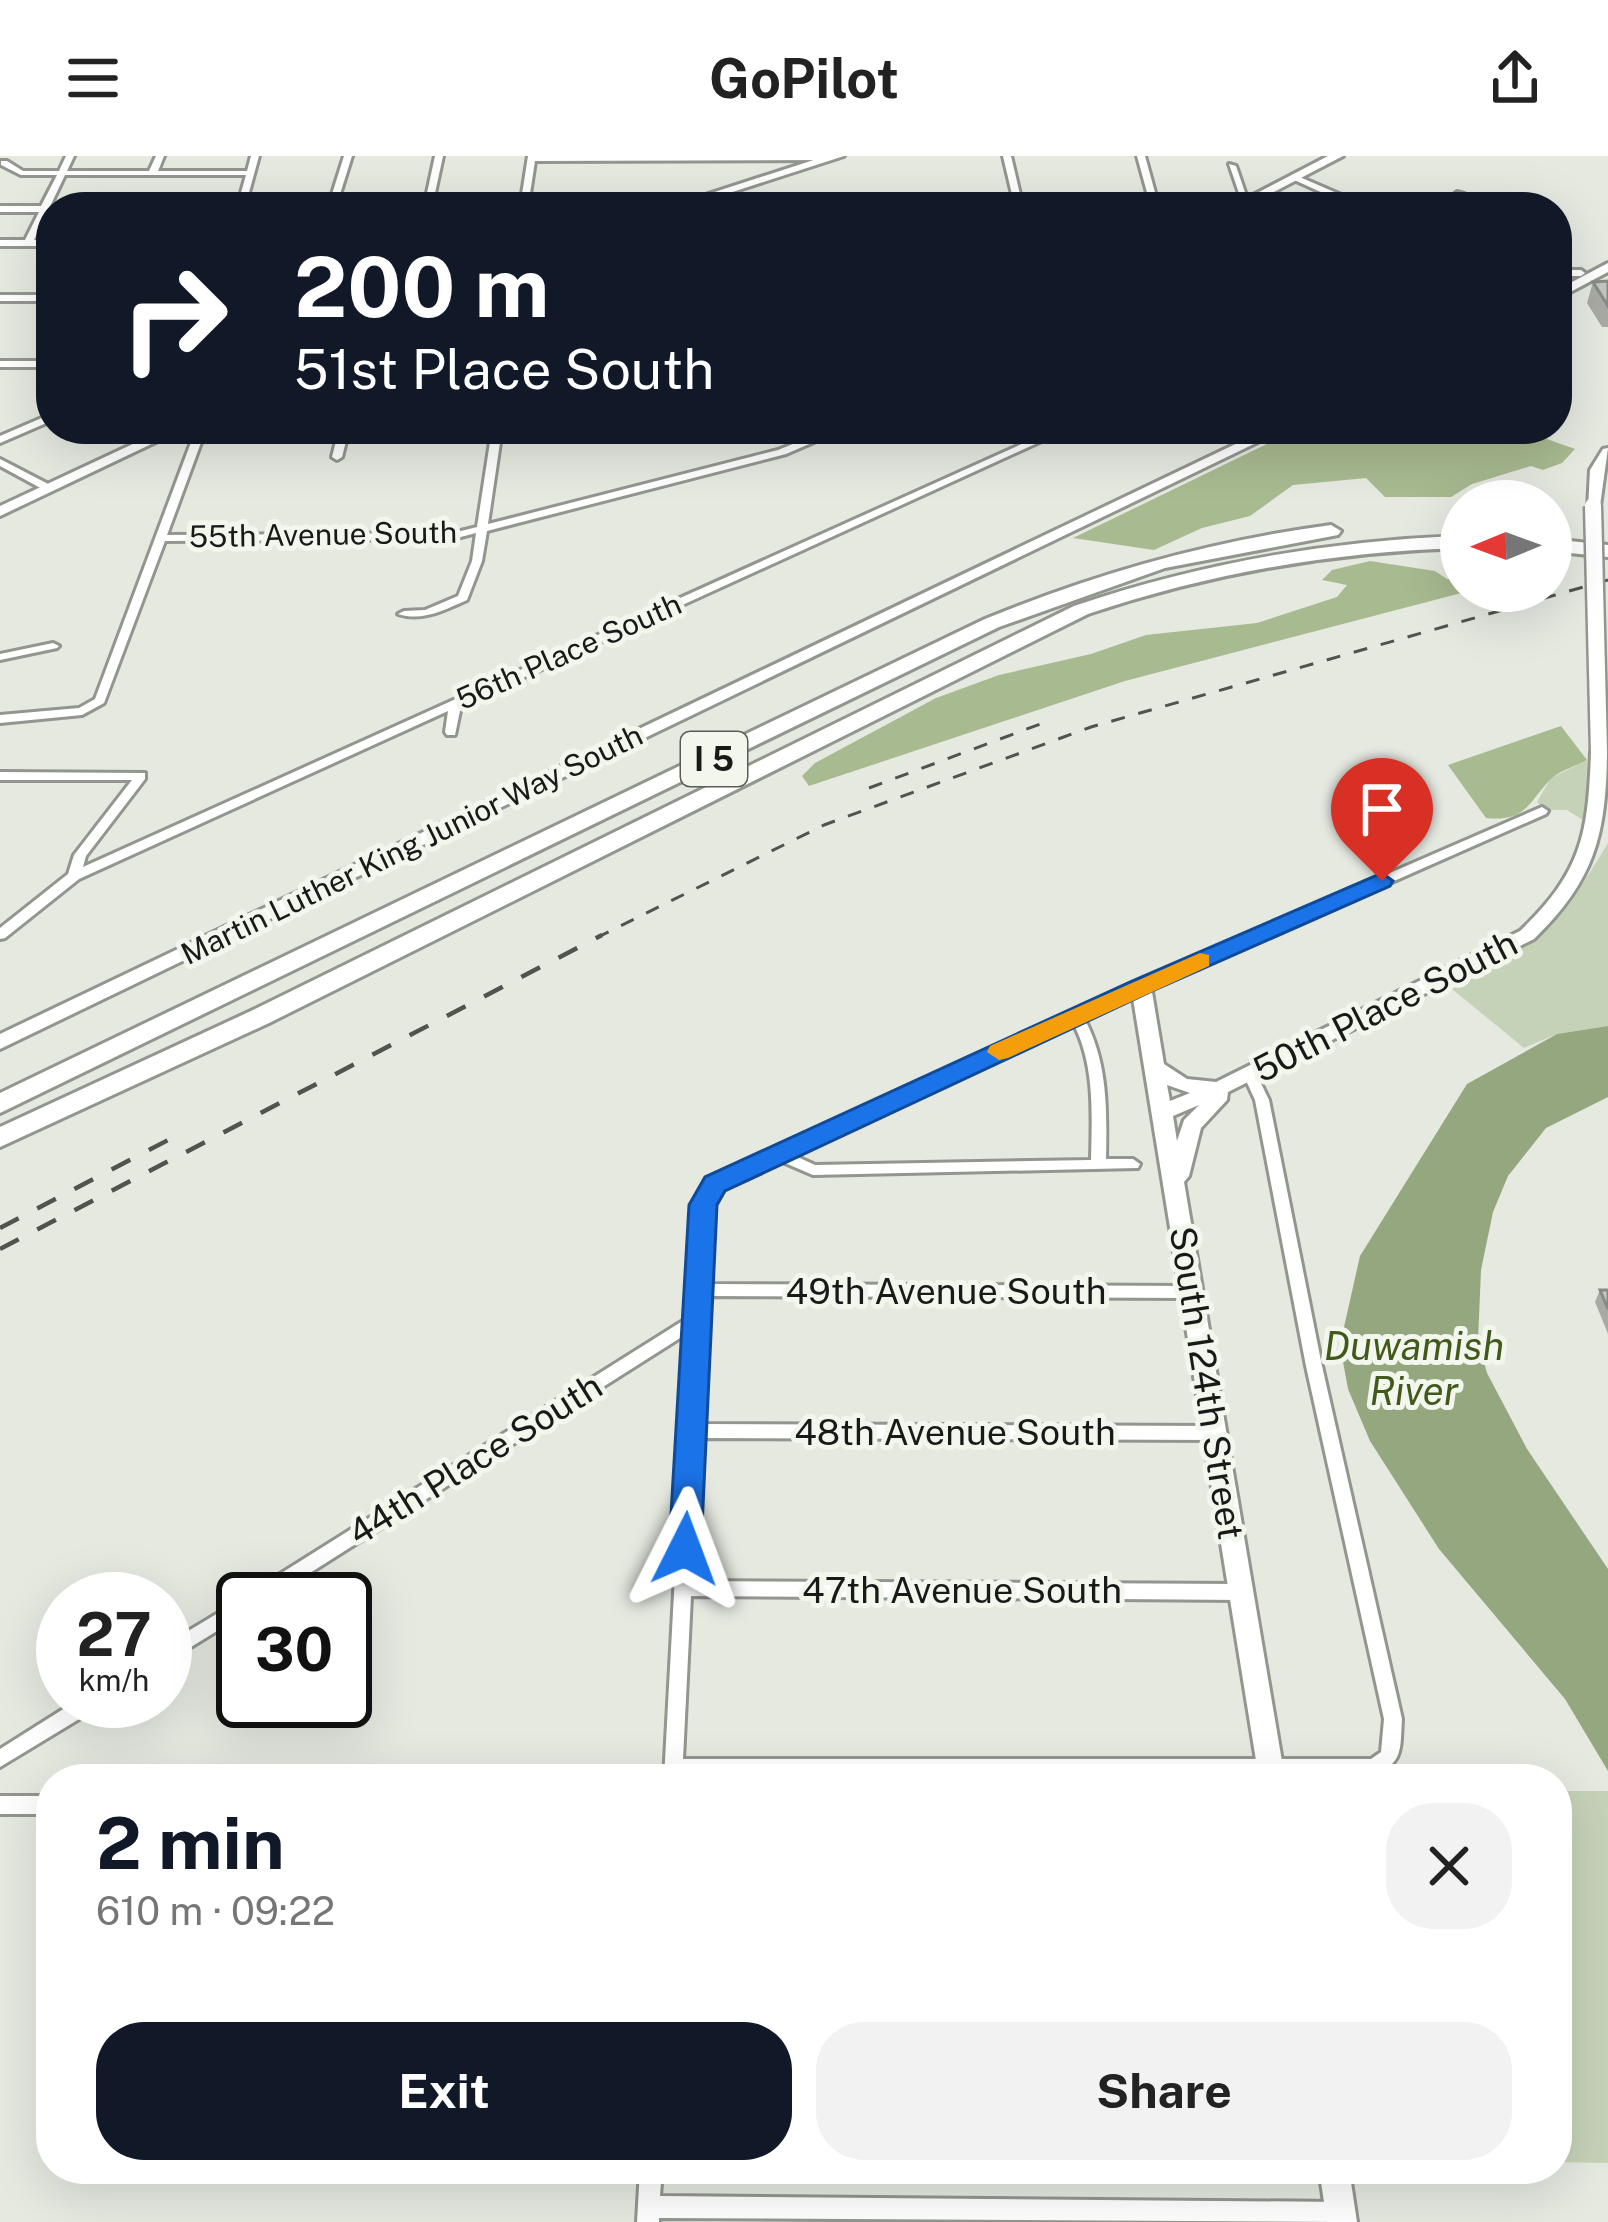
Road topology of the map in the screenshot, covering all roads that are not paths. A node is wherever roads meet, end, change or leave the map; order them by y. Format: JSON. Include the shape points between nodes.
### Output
{"nodes":[{"id":1,"x":70,"y":156,"type":"edge"},
{"id":2,"x":160,"y":156,"type":"edge"},
{"id":3,"x":255,"y":156,"type":"edge"},
{"id":4,"x":348,"y":156,"type":"edge"},
{"id":5,"x":440,"y":156,"type":"edge"},
{"id":6,"x":1007,"y":156,"type":"edge"},
{"id":7,"x":1141,"y":156,"type":"edge"},
{"id":8,"x":1337,"y":156,"type":"edge"},
{"id":9,"x":531,"y":157,"type":"edge"},
{"id":10,"x":833,"y":157,"type":"edge"},
{"id":11,"x":4,"y":164,"type":"dead end"},
{"id":12,"x":1232,"y":166,"type":"dead end"},
{"id":13,"x":63,"y":173,"type":"junction"},
{"id":14,"x":152,"y":173,"type":"junction"},
{"id":15,"x":249,"y":173,"type":"junction"},
{"id":16,"x":1295,"y":177,"type":"junction"},
{"id":17,"x":53,"y":192,"type":"edge"},
{"id":18,"x":245,"y":192,"type":"edge"},
{"id":19,"x":337,"y":192,"type":"edge"},
{"id":20,"x":432,"y":192,"type":"edge"},
{"id":21,"x":526,"y":192,"type":"edge"},
{"id":22,"x":722,"y":192,"type":"edge"},
{"id":23,"x":1015,"y":192,"type":"edge"},
{"id":24,"x":1151,"y":192,"type":"edge"},
{"id":25,"x":1238,"y":192,"type":"edge"},
{"id":26,"x":1265,"y":192,"type":"edge"},
{"id":27,"x":1328,"y":192,"type":"edge"},
{"id":28,"x":0,"y":209,"type":"edge"},
{"id":29,"x":36,"y":209,"type":"edge"},
{"id":30,"x":36,"y":226,"type":"edge"},
{"id":31,"x":0,"y":243,"type":"edge"},
{"id":32,"x":28,"y":243,"type":"junction"},
{"id":33,"x":36,"y":243,"type":"edge"},
{"id":34,"x":1606,"y":269,"type":"edge"},
{"id":35,"x":1572,"y":273,"type":"edge"},
{"id":36,"x":1581,"y":273,"type":"junction"},
{"id":37,"x":1572,"y":277,"type":"edge"},
{"id":38,"x":1572,"y":287,"type":"edge"},
{"id":39,"x":0,"y":298,"type":"edge"},
{"id":40,"x":36,"y":298,"type":"edge"},
{"id":41,"x":0,"y":364,"type":"edge"},
{"id":42,"x":36,"y":364,"type":"edge"},
{"id":43,"x":36,"y":424,"type":"edge"},
{"id":44,"x":0,"y":440,"type":"edge"},
{"id":45,"x":144,"y":444,"type":"edge"},
{"id":46,"x":196,"y":444,"type":"edge"},
{"id":47,"x":340,"y":444,"type":"edge"},
{"id":48,"x":495,"y":444,"type":"edge"},
{"id":49,"x":802,"y":444,"type":"edge"},
{"id":50,"x":1030,"y":444,"type":"edge"},
{"id":51,"x":1227,"y":444,"type":"edge"},
{"id":52,"x":1247,"y":444,"type":"edge"},
{"id":53,"x":1608,"y":452,"type":"edge"},
{"id":54,"x":337,"y":457,"type":"dead end"},
{"id":55,"x":0,"y":462,"type":"edge"},
{"id":56,"x":50,"y":489,"type":"junction"},
{"id":57,"x":0,"y":512,"type":"edge"},
{"id":58,"x":1440,"y":527,"type":"edge"},
{"id":59,"x":482,"y":530,"type":"junction"},
{"id":60,"x":163,"y":538,"type":"junction"},
{"id":61,"x":1440,"y":543,"type":"edge"},
{"id":62,"x":1572,"y":547,"type":"edge"},
{"id":63,"x":1608,"y":551,"type":"edge"},
{"id":64,"x":404,"y":614,"type":"dead end"},
{"id":65,"x":53,"y":646,"type":"dead end"},
{"id":66,"x":0,"y":658,"type":"edge"},
{"id":67,"x":455,"y":704,"type":"junction"},
{"id":68,"x":0,"y":719,"type":"edge"},
{"id":69,"x":451,"y":733,"type":"dead end"},
{"id":70,"x":0,"y":776,"type":"edge"},
{"id":71,"x":1542,"y":811,"type":"dead end"},
{"id":72,"x":74,"y":876,"type":"junction"},
{"id":73,"x":0,"y":935,"type":"edge"},
{"id":74,"x":1141,"y":986,"type":"junction"},
{"id":75,"x":1076,"y":1016,"type":"junction"},
{"id":76,"x":0,"y":1030,"type":"edge"},
{"id":77,"x":0,"y":1042,"type":"edge"},
{"id":78,"x":1154,"y":1067,"type":"junction"},
{"id":79,"x":1235,"y":1081,"type":"junction"},
{"id":80,"x":0,"y":1104,"type":"edge"},
{"id":81,"x":1162,"y":1112,"type":"junction"},
{"id":82,"x":1200,"y":1114,"type":"junction"},
{"id":83,"x":0,"y":1143,"type":"edge"},
{"id":84,"x":777,"y":1154,"type":"junction"},
{"id":85,"x":1133,"y":1164,"type":"dead end"},
{"id":86,"x":1098,"y":1165,"type":"junction"},
{"id":87,"x":1178,"y":1207,"type":"junction"},
{"id":88,"x":698,"y":1290,"type":"junction"},
{"id":89,"x":1193,"y":1292,"type":"junction"},
{"id":90,"x":697,"y":1320,"type":"junction"},
{"id":91,"x":691,"y":1431,"type":"junction"},
{"id":92,"x":1218,"y":1433,"type":"junction"},
{"id":93,"x":297,"y":1572,"type":"edge"},
{"id":94,"x":683,"y":1588,"type":"junction"},
{"id":95,"x":1241,"y":1592,"type":"junction"},
{"id":96,"x":49,"y":1728,"type":"edge"},
{"id":97,"x":0,"y":1759,"type":"edge"},
{"id":98,"x":674,"y":1764,"type":"edge"},
{"id":99,"x":1270,"y":1764,"type":"edge"},
{"id":100,"x":1373,"y":1764,"type":"edge"},
{"id":101,"x":0,"y":1805,"type":"edge"},
{"id":102,"x":36,"y":1805,"type":"edge"},
{"id":103,"x":650,"y":2184,"type":"edge"},
{"id":104,"x":1336,"y":2184,"type":"edge"},
{"id":105,"x":648,"y":2214,"type":"edge"},
{"id":106,"x":1342,"y":2218,"type":"edge"}],
"edges":[{"from":1,"to":13,"type":"street"},
{"from":2,"to":14,"type":"street"},
{"from":3,"to":15,"type":"street"},
{"from":4,"to":19,"type":"street"},
{"from":5,"to":20,"type":"street"},
{"from":6,"to":23,"type":"street"},
{"from":7,"to":24,"type":"street"},
{"from":8,"to":16,"type":"main road"},
{"from":9,"to":10,"type":"street"},
{"from":9,"to":21,"type":"street"},
{"from":10,"to":22,"type":"main road"},
{"from":11,"to":13,"type":"street","via":[[12,172]]},
{"from":12,"to":25,"type":"street"},
{"from":13,"to":14,"type":"street"},
{"from":13,"to":17,"type":"street"},
{"from":14,"to":15,"type":"street"},
{"from":15,"to":18,"type":"street"},
{"from":16,"to":26,"type":"main road"},
{"from":16,"to":27,"type":"street"},
{"from":28,"to":29,"type":"street"},
{"from":30,"to":32,"type":"street"},
{"from":31,"to":32,"type":"street"},
{"from":32,"to":33,"type":"street"},
{"from":34,"to":36,"type":"main road"},
{"from":34,"to":38,"type":"main road"},
{"from":35,"to":36,"type":"street"},
{"from":36,"to":37,"type":"main road"},
{"from":39,"to":40,"type":"street"},
{"from":41,"to":42,"type":"street"},
{"from":43,"to":44,"type":"street"},
{"from":45,"to":56,"type":"main road"},
{"from":46,"to":60,"type":"street"},
{"from":47,"to":54,"type":"street"},
{"from":48,"to":59,"type":"street"},
{"from":49,"to":59,"type":"street","name":"55th Avenue South"},
{"from":50,"to":67,"type":"street","name":"56th Place South"},
{"from":51,"to":76,"type":"main road","name":"Martin Luther King Junior Way South"},
{"from":52,"to":77,"type":"main road","name":"Martin Luther King Junior Way South"},
{"from":53,"to":79,"type":"main road","name":"50th Place South","bridge":true,"via":[[1593,506],[1600,806],[1582,869],[1557,909],[1527,935]]},
{"from":55,"to":56,"type":"street"},
{"from":56,"to":57,"type":"main road"},
{"from":58,"to":80,"type":"highway","number":"I 5","via":[[1267,538],[1166,558],[1072,589]]},
{"from":59,"to":60,"type":"street","name":"55th Avenue South","via":[[443,537]]},
{"from":59,"to":64,"type":"street","via":[[457,603]]},
{"from":60,"to":68,"type":"street","via":[[98,704]]},
{"from":61,"to":83,"type":"highway","number":"I 5","via":[[1258,560],[1081,610]]},
{"from":62,"to":63,"type":"highway"},
{"from":65,"to":66,"type":"street"},
{"from":67,"to":69,"type":"street"},
{"from":67,"to":72,"type":"street","name":"56th Place South"},
{"from":70,"to":72,"type":"street","via":[[141,776],[80,855]]},
{"from":71,"to":74,"type":"street"},
{"from":72,"to":73,"type":"street"},
{"from":74,"to":75,"type":"street"},
{"from":74,"to":78,"type":"main road","name":"South 124th Street"},
{"from":75,"to":84,"type":"street"},
{"from":75,"to":86,"type":"street","via":[[1088,1034]]},
{"from":78,"to":79,"type":"main road","via":[[1182,1085]]},
{"from":78,"to":81,"type":"main road","name":"South 124th Street"},
{"from":79,"to":81,"type":"main road","name":"50th Place South"},
{"from":79,"to":82,"type":"main road"},
{"from":79,"to":100,"type":"street","via":[[1262,1100],[1393,1719],[1390,1756]]},
{"from":81,"to":82,"type":"main road"},
{"from":81,"to":87,"type":"main road","name":"South 124th Street"},
{"from":82,"to":87,"type":"main road","via":[[1180,1160]]},
{"from":84,"to":86,"type":"street","via":[[813,1170]]},
{"from":84,"to":88,"type":"street","via":[[715,1184],[703,1205]]},
{"from":85,"to":86,"type":"street"},
{"from":87,"to":89,"type":"main road","name":"South 124th Street"},
{"from":88,"to":89,"type":"street","name":"49th Avenue South"},
{"from":88,"to":90,"type":"street"},
{"from":89,"to":92,"type":"main road","name":"South 124th Street"},
{"from":90,"to":91,"type":"street"},
{"from":90,"to":93,"type":"street","name":"44th Place South"},
{"from":91,"to":92,"type":"street","name":"48th Avenue South"},
{"from":91,"to":94,"type":"street"},
{"from":92,"to":95,"type":"main road","name":"South 124th Street"},
{"from":94,"to":95,"type":"street","name":"47th Avenue South"},
{"from":94,"to":98,"type":"street"},
{"from":95,"to":99,"type":"main road","name":"South 124th Street"},
{"from":96,"to":97,"type":"street"},
{"from":101,"to":102,"type":"street"},
{"from":103,"to":105,"type":"street"},
{"from":104,"to":106,"type":"main road"},
{"from":105,"to":106,"type":"street"}]}
